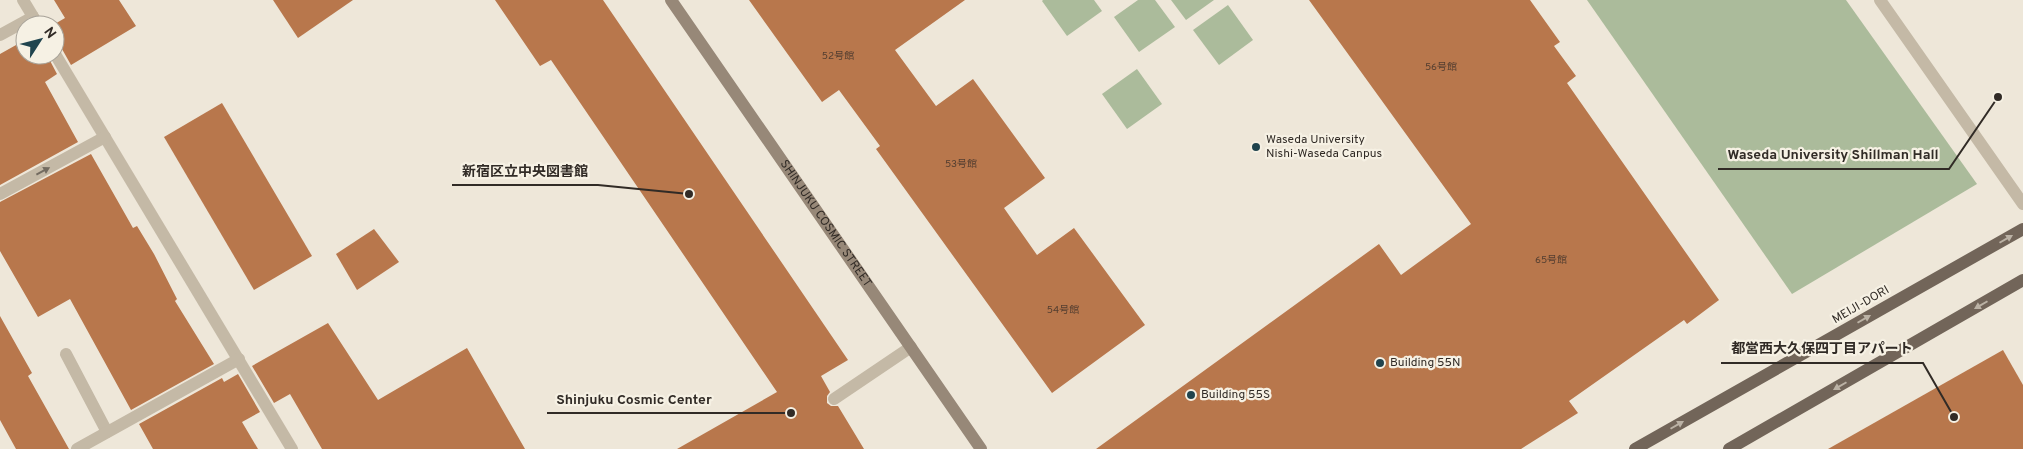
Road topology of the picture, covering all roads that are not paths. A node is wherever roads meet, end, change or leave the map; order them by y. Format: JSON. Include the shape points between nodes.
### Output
{"nodes":[{"id":1,"x":23,"y":0,"type":"edge"},
{"id":2,"x":671,"y":0,"type":"edge"},
{"id":3,"x":1880,"y":0,"type":"edge"},
{"id":4,"x":32,"y":15,"type":"edge"},
{"id":5,"x":15,"y":29,"type":"edge"},
{"id":6,"x":0,"y":35,"type":"edge"},
{"id":7,"x":62,"y":65,"type":"edge"},
{"id":8,"x":105,"y":137,"type":"junction"},
{"id":9,"x":0,"y":194,"type":"edge"},
{"id":10,"x":2023,"y":204,"type":"edge"},
{"id":11,"x":2023,"y":229,"type":"edge"},
{"id":12,"x":2023,"y":280,"type":"edge"},
{"id":13,"x":910,"y":347,"type":"junction"},
{"id":14,"x":66,"y":354,"type":"dead end"},
{"id":15,"x":239,"y":359,"type":"junction"},
{"id":16,"x":834,"y":399,"type":"dead end"},
{"id":17,"x":107,"y":432,"type":"junction"},
{"id":18,"x":76,"y":449,"type":"edge"},
{"id":19,"x":292,"y":449,"type":"edge"},
{"id":20,"x":981,"y":449,"type":"edge"},
{"id":21,"x":1635,"y":449,"type":"edge"},
{"id":22,"x":1729,"y":449,"type":"edge"}],
"edges":[{"from":1,"to":4,"type":"street"},
{"from":2,"to":13,"type":"street","name":"SHINJUKU COSMIC STREET"},
{"from":3,"to":10,"type":"street"},
{"from":5,"to":6,"type":"street"},
{"from":7,"to":8,"type":"street"},
{"from":9,"to":8,"type":"street","one_way":true},
{"from":8,"to":15,"type":"street"},
{"from":21,"to":11,"type":"main road","name":"MEIJI-DORI","one_way":true},
{"from":12,"to":22,"type":"main road","one_way":true},
{"from":13,"to":16,"type":"street"},
{"from":13,"to":20,"type":"street","name":"SHINJUKU COSMIC STREET"},
{"from":14,"to":17,"type":"street"},
{"from":15,"to":17,"type":"street"},
{"from":15,"to":19,"type":"street"},
{"from":17,"to":18,"type":"street"}]}
